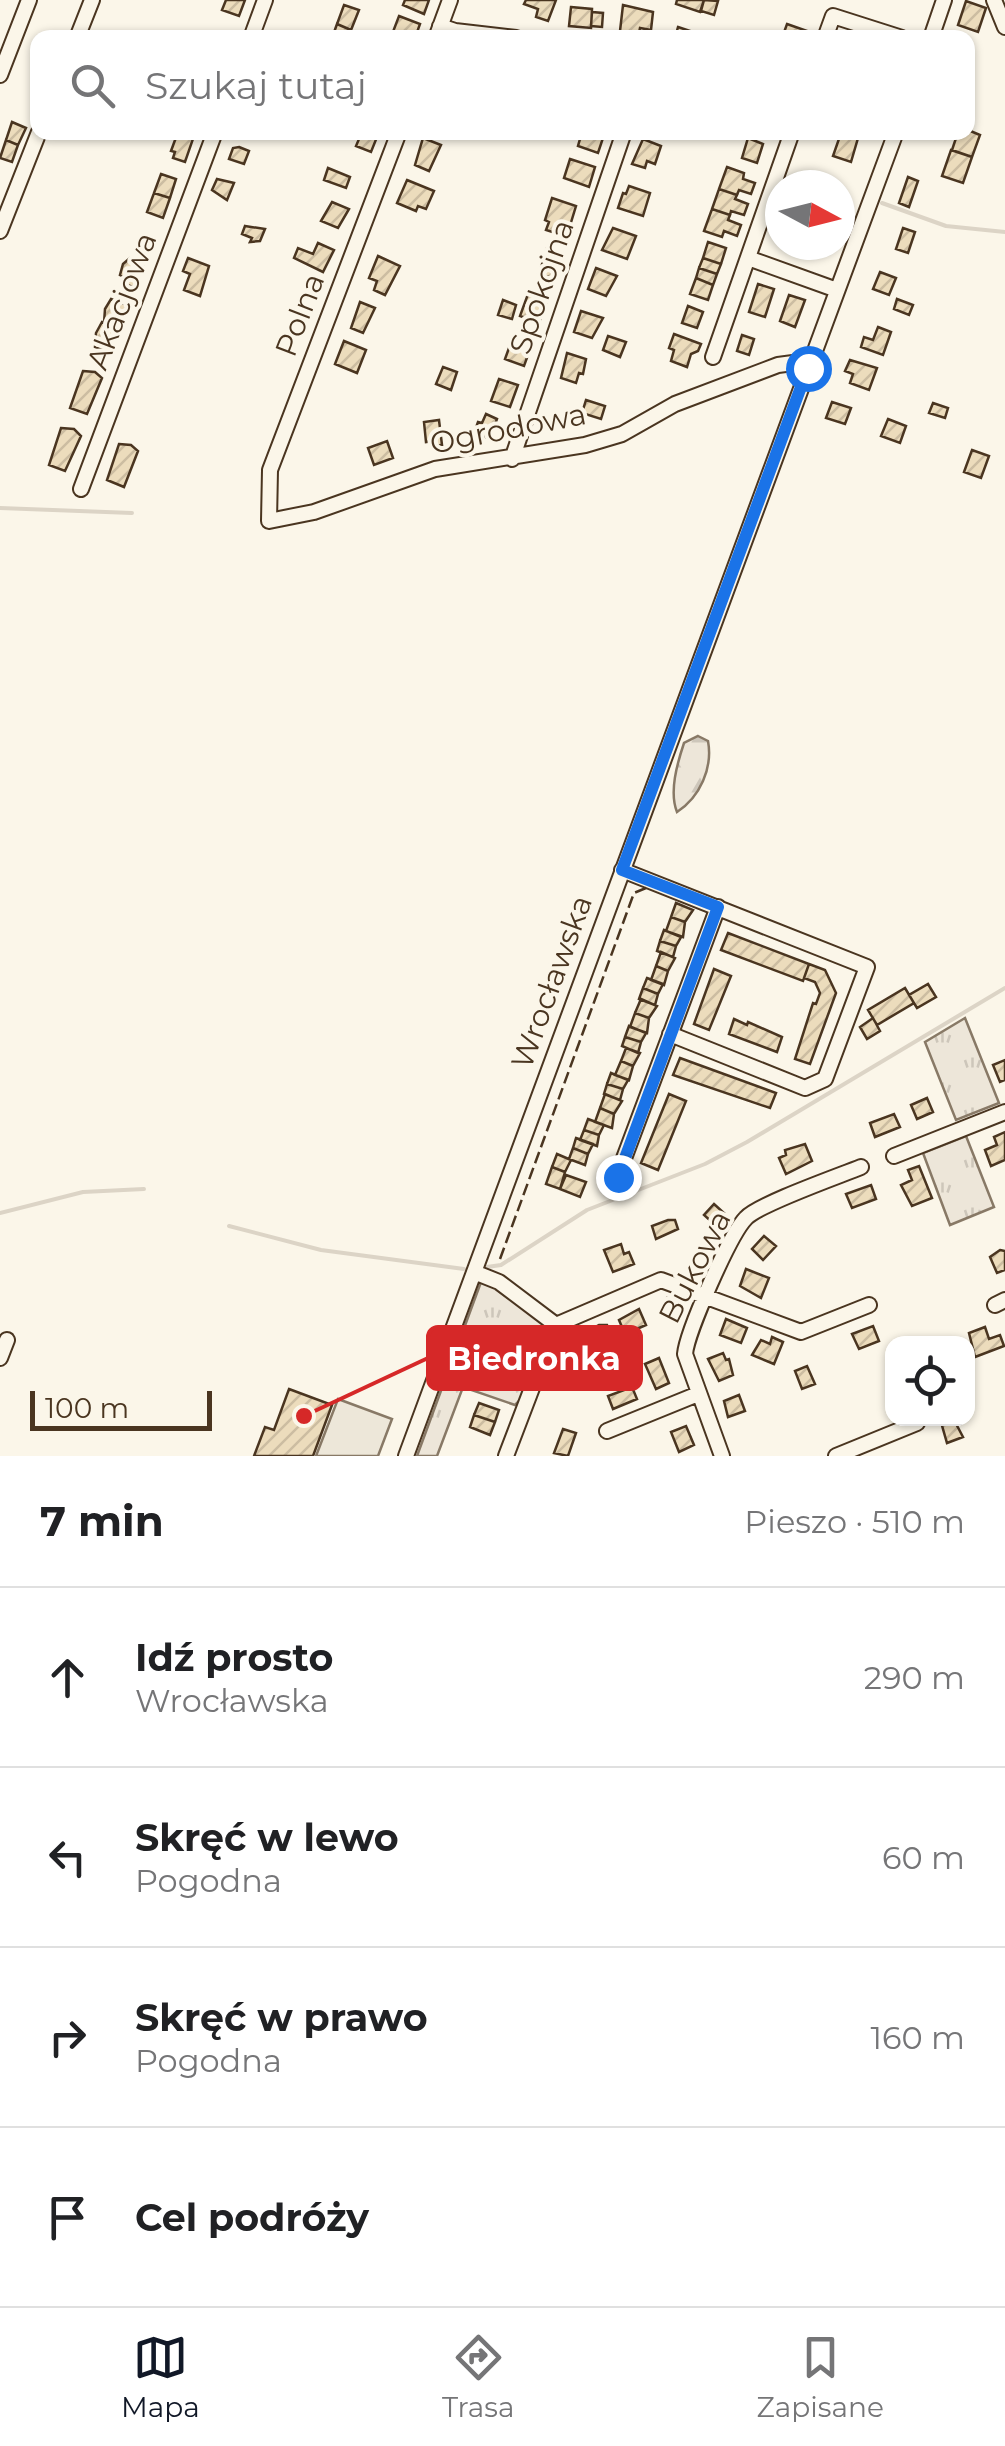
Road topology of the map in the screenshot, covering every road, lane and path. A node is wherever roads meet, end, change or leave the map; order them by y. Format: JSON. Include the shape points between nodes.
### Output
{"nodes":[{"id":1,"x":29,"y":0,"type":"edge"},
{"id":2,"x":92,"y":0,"type":"edge"},
{"id":3,"x":265,"y":0,"type":"edge"},
{"id":4,"x":450,"y":0,"type":"edge"},
{"id":5,"x":944,"y":0,"type":"edge"},
{"id":6,"x":994,"y":0,"type":"edge"},
{"id":7,"x":1005,"y":28,"type":"edge"},
{"id":8,"x":79,"y":30,"type":"edge"},
{"id":9,"x":254,"y":30,"type":"edge"},
{"id":10,"x":439,"y":30,"type":"edge"},
{"id":11,"x":828,"y":30,"type":"edge"},
{"id":12,"x":877,"y":30,"type":"edge"},
{"id":13,"x":934,"y":30,"type":"edge"},
{"id":14,"x":0,"y":75,"type":"edge"},
{"id":15,"x":36,"y":140,"type":"edge"},
{"id":16,"x":212,"y":140,"type":"edge"},
{"id":17,"x":397,"y":140,"type":"edge"},
{"id":18,"x":621,"y":140,"type":"edge"},
{"id":19,"x":789,"y":140,"type":"edge"},
{"id":20,"x":893,"y":140,"type":"edge"},
{"id":21,"x":0,"y":231,"type":"edge"},
{"id":22,"x":748,"y":258,"type":"junction"},
{"id":23,"x":837,"y":290,"type":"junction"},
{"id":24,"x":713,"y":357,"type":"dead end"},
{"id":25,"x":808,"y":368,"type":"junction"},
{"id":26,"x":512,"y":459,"type":"junction"},
{"id":27,"x":80,"y":489,"type":"dead end"},
{"id":28,"x":269,"y":520,"type":"joint"},
{"id":29,"x":622,"y":870,"type":"junction"},
{"id":30,"x":718,"y":907,"type":"junction"},
{"id":31,"x":670,"y":1034,"type":"junction"},
{"id":32,"x":1005,"y":1112,"type":"edge"},
{"id":33,"x":894,"y":1156,"type":"dead end"},
{"id":34,"x":861,"y":1167,"type":"dead end"},
{"id":35,"x":618,"y":1177,"type":"dead end"},
{"id":36,"x":474,"y":1272,"type":"junction"},
{"id":37,"x":706,"y":1296,"type":"junction"},
{"id":38,"x":869,"y":1305,"type":"dead end"},
{"id":39,"x":556,"y":1325,"type":"junction"},
{"id":40,"x":6,"y":1340,"type":"dead end"},
{"id":41,"x":0,"y":1358,"type":"edge"},
{"id":42,"x":698,"y":1394,"type":"junction"},
{"id":43,"x":910,"y":1426,"type":"edge"},
{"id":44,"x":607,"y":1432,"type":"dead end"},
{"id":45,"x":406,"y":1456,"type":"edge"},
{"id":46,"x":506,"y":1456,"type":"edge"},
{"id":47,"x":722,"y":1456,"type":"edge"},
{"id":48,"x":836,"y":1456,"type":"edge"}],
"edges":[{"from":1,"to":14,"type":"street"},
{"from":2,"to":8,"type":"street"},
{"from":3,"to":9,"type":"street"},
{"from":4,"to":10,"type":"street"},
{"from":5,"to":13,"type":"street"},
{"from":6,"to":7,"type":"street"},
{"from":11,"to":12,"type":"street","via":[[832,16]]},
{"from":15,"to":21,"type":"street"},
{"from":16,"to":27,"type":"street","name":"Akacjowa"},
{"from":17,"to":28,"type":"street","name":"Polna","via":[[270,470]]},
{"from":18,"to":26,"type":"street","name":"Spokojna"},
{"from":19,"to":22,"type":"street"},
{"from":20,"to":23,"type":"street","name":"Wrocławska"},
{"from":22,"to":23,"type":"street"},
{"from":22,"to":24,"type":"street"},
{"from":23,"to":25,"type":"street","name":"Wrocławska"},
{"from":25,"to":26,"type":"street","name":"Ogrodowa","via":[[778,365],[675,404],[622,434]]},
{"from":25,"to":29,"type":"street","name":"Wrocławska"},
{"from":26,"to":28,"type":"street","name":"Ogrodowa","via":[[436,469],[314,512]]},
{"from":29,"to":30,"type":"street"},
{"from":29,"to":36,"type":"street","name":"Wrocławska"},
{"from":30,"to":31,"type":"street"},
{"from":30,"to":31,"type":"street","via":[[867,966],[825,1079],[805,1088]]},
{"from":31,"to":35,"type":"street"},
{"from":32,"to":33,"type":"street"},
{"from":34,"to":37,"type":"street","name":"Bukowa","via":[[746,1218]]},
{"from":36,"to":39,"type":"street","via":[[499,1282]]},
{"from":36,"to":45,"type":"street","name":"Wrocławska"},
{"from":37,"to":38,"type":"street","via":[[802,1332]]},
{"from":37,"to":39,"type":"street","via":[[661,1280]]},
{"from":37,"to":42,"type":"street","name":"Bukowa","via":[[684,1354]]},
{"from":39,"to":46,"type":"street"},
{"from":40,"to":41,"type":"street"},
{"from":42,"to":44,"type":"street"},
{"from":42,"to":47,"type":"street","name":"Bukowa"},
{"from":43,"to":48,"type":"street"}]}
